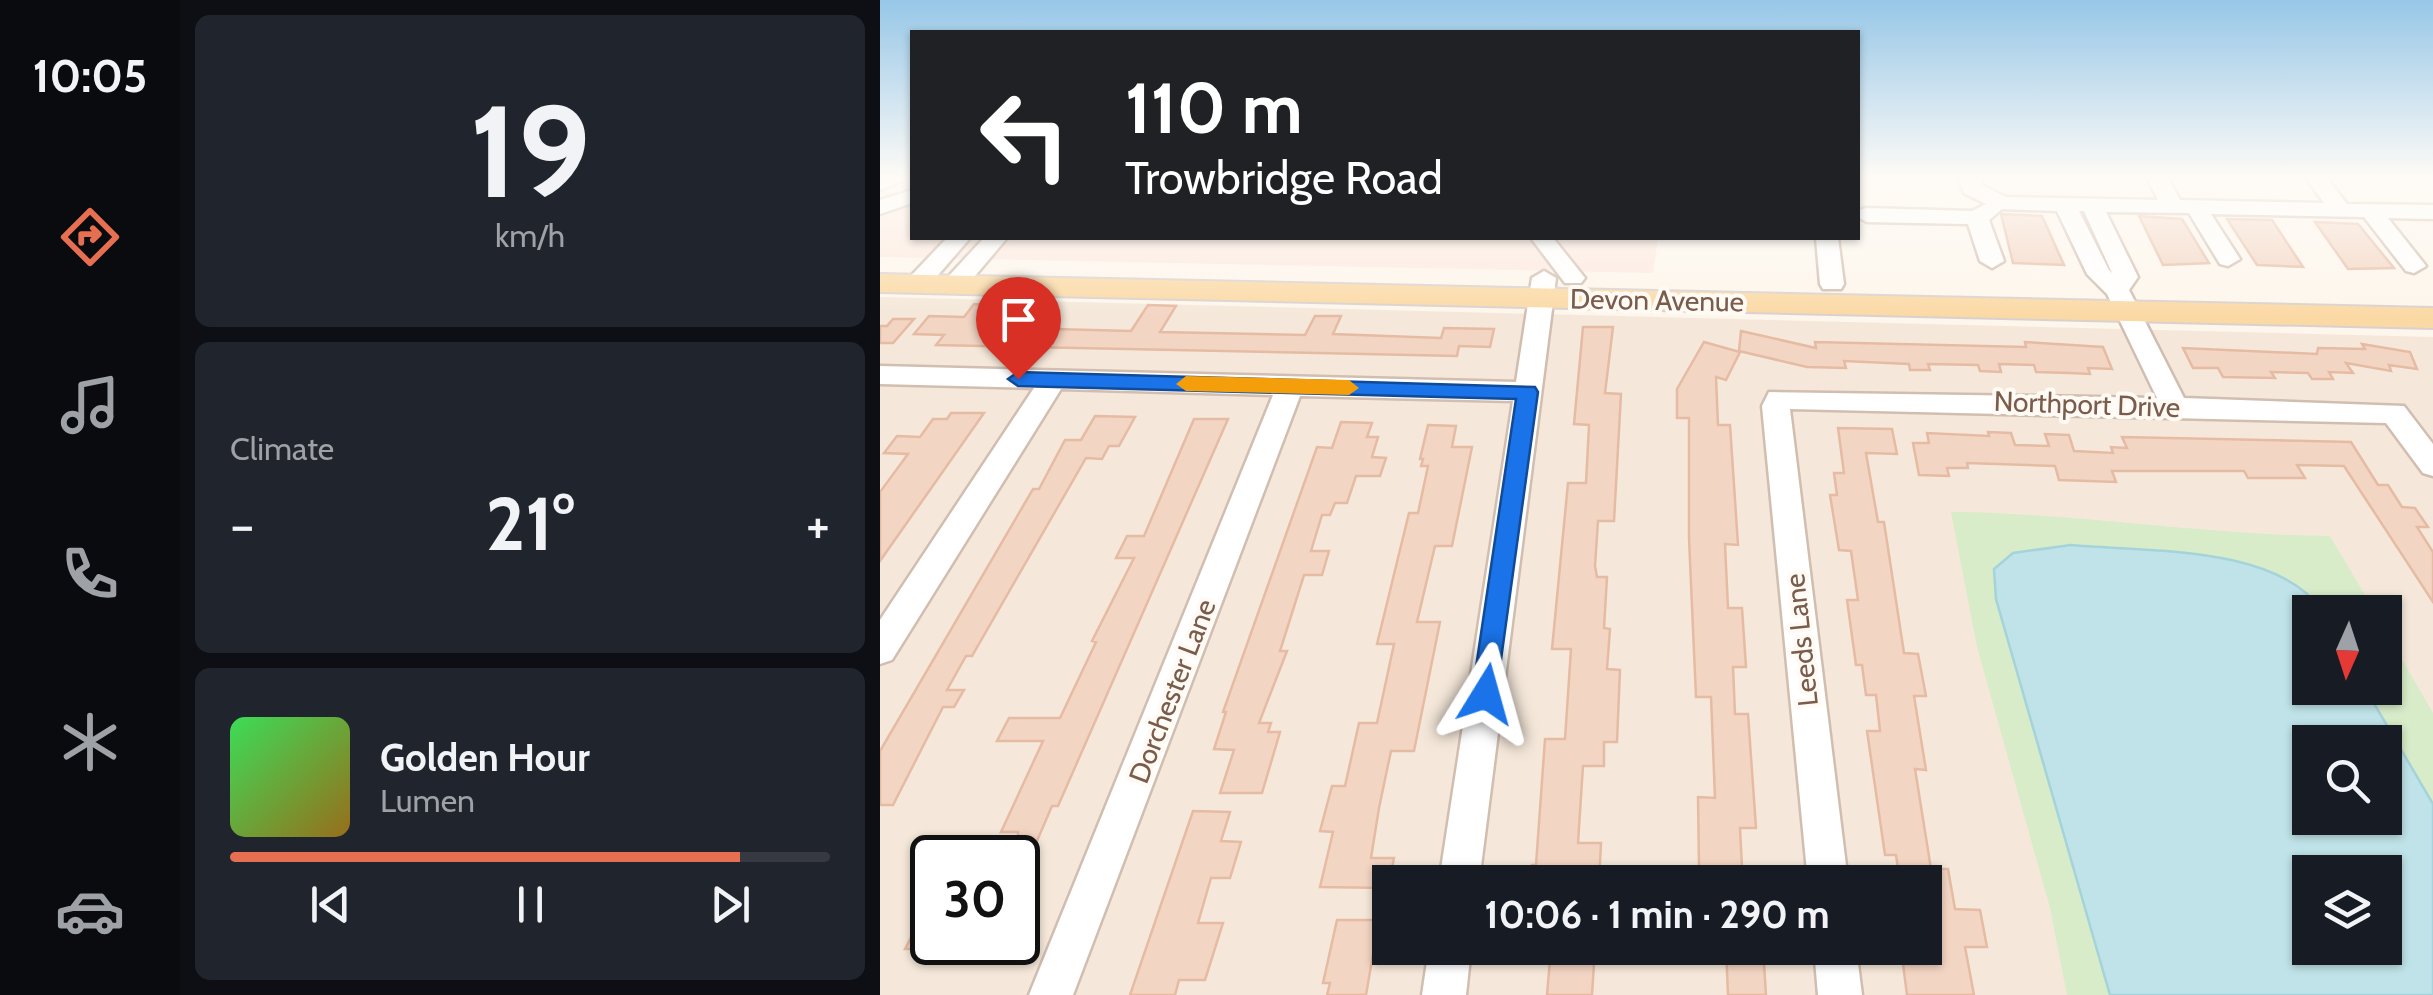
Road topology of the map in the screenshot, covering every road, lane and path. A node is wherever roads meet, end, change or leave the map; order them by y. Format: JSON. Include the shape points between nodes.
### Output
{"nodes":[{"id":1,"x":1978,"y":224,"type":"edge"},
{"id":2,"x":2075,"y":224,"type":"edge"},
{"id":3,"x":2101,"y":224,"type":"edge"},
{"id":4,"x":2199,"y":224,"type":"edge"},
{"id":5,"x":2381,"y":224,"type":"edge"},
{"id":6,"x":958,"y":240,"type":"edge"},
{"id":7,"x":993,"y":240,"type":"edge"},
{"id":8,"x":1828,"y":240,"type":"edge"},
{"id":9,"x":1545,"y":242,"type":"edge"},
{"id":10,"x":2228,"y":259,"type":"dead end"},
{"id":11,"x":1992,"y":261,"type":"dead end"},
{"id":12,"x":880,"y":263,"type":"edge"},
{"id":13,"x":2414,"y":266,"type":"dead end"},
{"id":14,"x":945,"y":274,"type":"junction"},
{"id":15,"x":880,"y":283,"type":"edge"},
{"id":16,"x":1544,"y":283,"type":"junction"},
{"id":17,"x":1832,"y":284,"type":"junction"},
{"id":18,"x":2433,"y":297,"type":"edge"},
{"id":19,"x":2122,"y":300,"type":"junction"},
{"id":20,"x":2433,"y":318,"type":"edge"},
{"id":21,"x":880,"y":375,"type":"edge"},
{"id":22,"x":1053,"y":380,"type":"junction"},
{"id":23,"x":1290,"y":386,"type":"junction"},
{"id":24,"x":1528,"y":392,"type":"junction"},
{"id":25,"x":1770,"y":392,"type":"joint"},
{"id":26,"x":2175,"y":407,"type":"junction"},
{"id":27,"x":2433,"y":466,"type":"edge"},
{"id":28,"x":880,"y":649,"type":"edge"},
{"id":29,"x":1461,"y":865,"type":"edge"},
{"id":30,"x":1826,"y":865,"type":"edge"},
{"id":31,"x":1448,"y":965,"type":"edge"},
{"id":32,"x":1837,"y":965,"type":"edge"},
{"id":33,"x":1051,"y":995,"type":"edge"},
{"id":34,"x":1444,"y":995,"type":"edge"},
{"id":35,"x":1840,"y":995,"type":"edge"}],
"edges":[{"from":1,"to":11,"type":"street"},
{"from":2,"to":19,"type":"street","via":[[2100,274]]},
{"from":3,"to":19,"type":"street","via":[[2126,277]]},
{"from":4,"to":10,"type":"street"},
{"from":5,"to":13,"type":"street"},
{"from":6,"to":14,"type":"street"},
{"from":7,"to":14,"type":"street"},
{"from":8,"to":17,"type":"street"},
{"from":9,"to":16,"type":"street"},
{"from":9,"to":16,"type":"street","via":[[1538,261]]},
{"from":12,"to":14,"type":"main road","name":"Devon Avenue"},
{"from":14,"to":15,"type":"main road","name":"Devon Avenue"},
{"from":14,"to":16,"type":"main road","name":"Devon Avenue"},
{"from":16,"to":17,"type":"main road","name":"Devon Avenue"},
{"from":16,"to":19,"type":"main road","name":"Devon Avenue"},
{"from":16,"to":24,"type":"street"},
{"from":17,"to":19,"type":"main road","name":"Devon Avenue"},
{"from":18,"to":19,"type":"main road","name":"Devon Avenue"},
{"from":19,"to":20,"type":"main road","name":"Devon Avenue"},
{"from":19,"to":26,"type":"street"},
{"from":21,"to":22,"type":"street"},
{"from":22,"to":23,"type":"street"},
{"from":22,"to":28,"type":"street"},
{"from":23,"to":24,"type":"street"},
{"from":23,"to":33,"type":"street","name":"Dorchester Lane"},
{"from":24,"to":29,"type":"street"},
{"from":25,"to":26,"type":"street","name":"Northport Drive"},
{"from":25,"to":30,"type":"street","name":"Leeds Lane"},
{"from":26,"to":27,"type":"street","name":"Northport Drive","via":[[2399,409]]},
{"from":31,"to":34,"type":"street"},
{"from":32,"to":35,"type":"street"}]}
